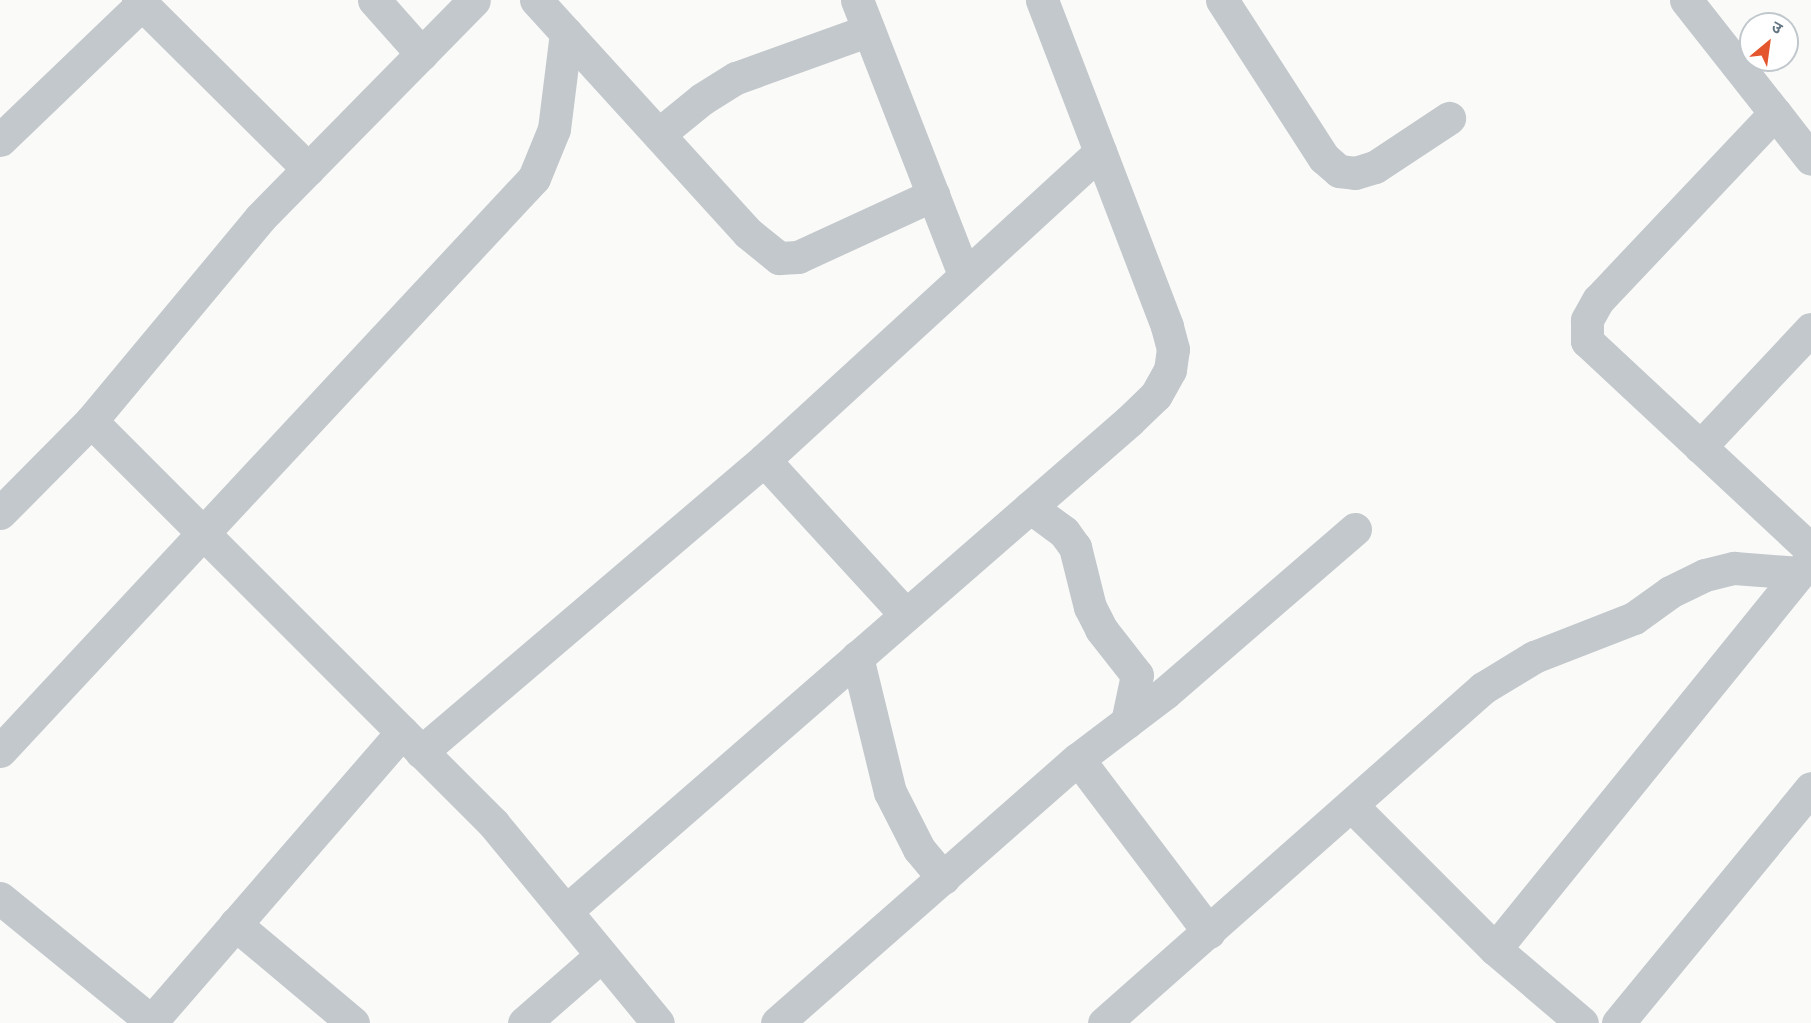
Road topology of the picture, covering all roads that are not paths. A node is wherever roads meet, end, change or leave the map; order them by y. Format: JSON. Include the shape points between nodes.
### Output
{"nodes":[{"id":1,"x":374,"y":0,"type":"edge"},
{"id":2,"x":474,"y":0,"type":"edge"},
{"id":3,"x":536,"y":0,"type":"edge"},
{"id":4,"x":857,"y":0,"type":"edge"},
{"id":5,"x":1042,"y":0,"type":"edge"},
{"id":6,"x":1222,"y":0,"type":"edge"},
{"id":7,"x":1686,"y":0,"type":"edge"},
{"id":8,"x":140,"y":2,"type":"edge"},
{"id":9,"x":868,"y":30,"type":"junction"},
{"id":10,"x":566,"y":33,"type":"junction"},
{"id":11,"x":422,"y":54,"type":"junction"},
{"id":12,"x":1775,"y":113,"type":"junction"},
{"id":13,"x":1449,"y":118,"type":"dead end"},
{"id":14,"x":659,"y":134,"type":"junction"},
{"id":15,"x":0,"y":140,"type":"edge"},
{"id":16,"x":1100,"y":152,"type":"junction"},
{"id":17,"x":1811,"y":159,"type":"edge"},
{"id":18,"x":308,"y":169,"type":"junction"},
{"id":19,"x":933,"y":195,"type":"junction"},
{"id":20,"x":964,"y":275,"type":"junction"},
{"id":21,"x":1811,"y":329,"type":"edge"},
{"id":22,"x":91,"y":421,"type":"junction"},
{"id":23,"x":1700,"y":447,"type":"junction"},
{"id":24,"x":765,"y":460,"type":"junction"},
{"id":25,"x":1030,"y":507,"type":"junction"},
{"id":26,"x":0,"y":513,"type":"edge"},
{"id":27,"x":1355,"y":529,"type":"dead end"},
{"id":28,"x":203,"y":534,"type":"junction"},
{"id":29,"x":1807,"y":560,"type":"edge"},
{"id":30,"x":906,"y":615,"type":"junction"},
{"id":31,"x":858,"y":657,"type":"junction"},
{"id":32,"x":1127,"y":722,"type":"junction"},
{"id":33,"x":412,"y":742,"type":"junction"},
{"id":34,"x":0,"y":751,"type":"edge"},
{"id":35,"x":1078,"y":759,"type":"junction"},
{"id":36,"x":1811,"y":788,"type":"edge"},
{"id":37,"x":1353,"y":807,"type":"junction"},
{"id":38,"x":943,"y":878,"type":"junction"},
{"id":39,"x":0,"y":898,"type":"edge"},
{"id":40,"x":566,"y":911,"type":"junction"},
{"id":41,"x":235,"y":924,"type":"junction"},
{"id":42,"x":1209,"y":932,"type":"junction"},
{"id":43,"x":1495,"y":949,"type":"junction"},
{"id":44,"x":602,"y":955,"type":"junction"},
{"id":45,"x":152,"y":1022,"type":"edge"},
{"id":46,"x":354,"y":1023,"type":"edge"},
{"id":47,"x":524,"y":1023,"type":"edge"},
{"id":48,"x":658,"y":1023,"type":"edge"},
{"id":49,"x":777,"y":1023,"type":"edge"},
{"id":50,"x":1104,"y":1023,"type":"edge"},
{"id":51,"x":1582,"y":1023,"type":"edge"},
{"id":52,"x":1618,"y":1023,"type":"edge"}],
"edges":[{"from":1,"to":11,"type":"street"},
{"from":2,"to":11,"type":"street"},
{"from":3,"to":10,"type":"street"},
{"from":4,"to":9,"type":"street"},
{"from":5,"to":16,"type":"street"},
{"from":6,"to":13,"type":"street","via":[[1324,158],[1339,171],[1355,173],[1375,167]]},
{"from":7,"to":12,"type":"street"},
{"from":8,"to":15,"type":"street"},
{"from":8,"to":18,"type":"street"},
{"from":9,"to":14,"type":"street","via":[[736,78],[702,99]]},
{"from":9,"to":19,"type":"street"},
{"from":10,"to":14,"type":"street"},
{"from":10,"to":28,"type":"street","via":[[554,129],[534,178]]},
{"from":11,"to":18,"type":"street"},
{"from":12,"to":17,"type":"street"},
{"from":12,"to":23,"type":"street","via":[[1598,300],[1587,320],[1587,341]]},
{"from":14,"to":19,"type":"street","via":[[748,233],[779,258],[798,257]]},
{"from":16,"to":20,"type":"street"},
{"from":16,"to":25,"type":"street","via":[[1167,326],[1173,349],[1170,370],[1156,395]]},
{"from":18,"to":22,"type":"street","via":[[164,330]]},
{"from":19,"to":20,"type":"street"},
{"from":20,"to":24,"type":"street"},
{"from":21,"to":23,"type":"street"},
{"from":22,"to":26,"type":"street"},
{"from":22,"to":28,"type":"street"},
{"from":23,"to":29,"type":"street"},
{"from":24,"to":30,"type":"street"},
{"from":24,"to":33,"type":"street"},
{"from":25,"to":30,"type":"street"},
{"from":25,"to":32,"type":"street","via":[[1064,532],[1075,547],[1090,607],[1101,629],[1137,675]]},
{"from":27,"to":32,"type":"street"},
{"from":28,"to":33,"type":"street"},
{"from":28,"to":34,"type":"street"},
{"from":29,"to":37,"type":"street","via":[[1734,568],[1705,576],[1670,592],[1634,618],[1534,657],[1483,688]]},
{"from":29,"to":43,"type":"street"},
{"from":30,"to":31,"type":"street"},
{"from":31,"to":38,"type":"street","via":[[890,792],[914,840]]},
{"from":31,"to":40,"type":"street"},
{"from":32,"to":35,"type":"street"},
{"from":33,"to":40,"type":"street","via":[[493,823]]},
{"from":33,"to":41,"type":"street"},
{"from":35,"to":38,"type":"street"},
{"from":35,"to":42,"type":"street"},
{"from":36,"to":52,"type":"street"},
{"from":37,"to":42,"type":"street"},
{"from":37,"to":43,"type":"street"},
{"from":38,"to":49,"type":"street"},
{"from":39,"to":45,"type":"street"},
{"from":40,"to":44,"type":"street"},
{"from":41,"to":45,"type":"street"},
{"from":41,"to":46,"type":"street"},
{"from":42,"to":50,"type":"street"},
{"from":43,"to":51,"type":"street"},
{"from":44,"to":47,"type":"street"},
{"from":44,"to":48,"type":"street"}]}
